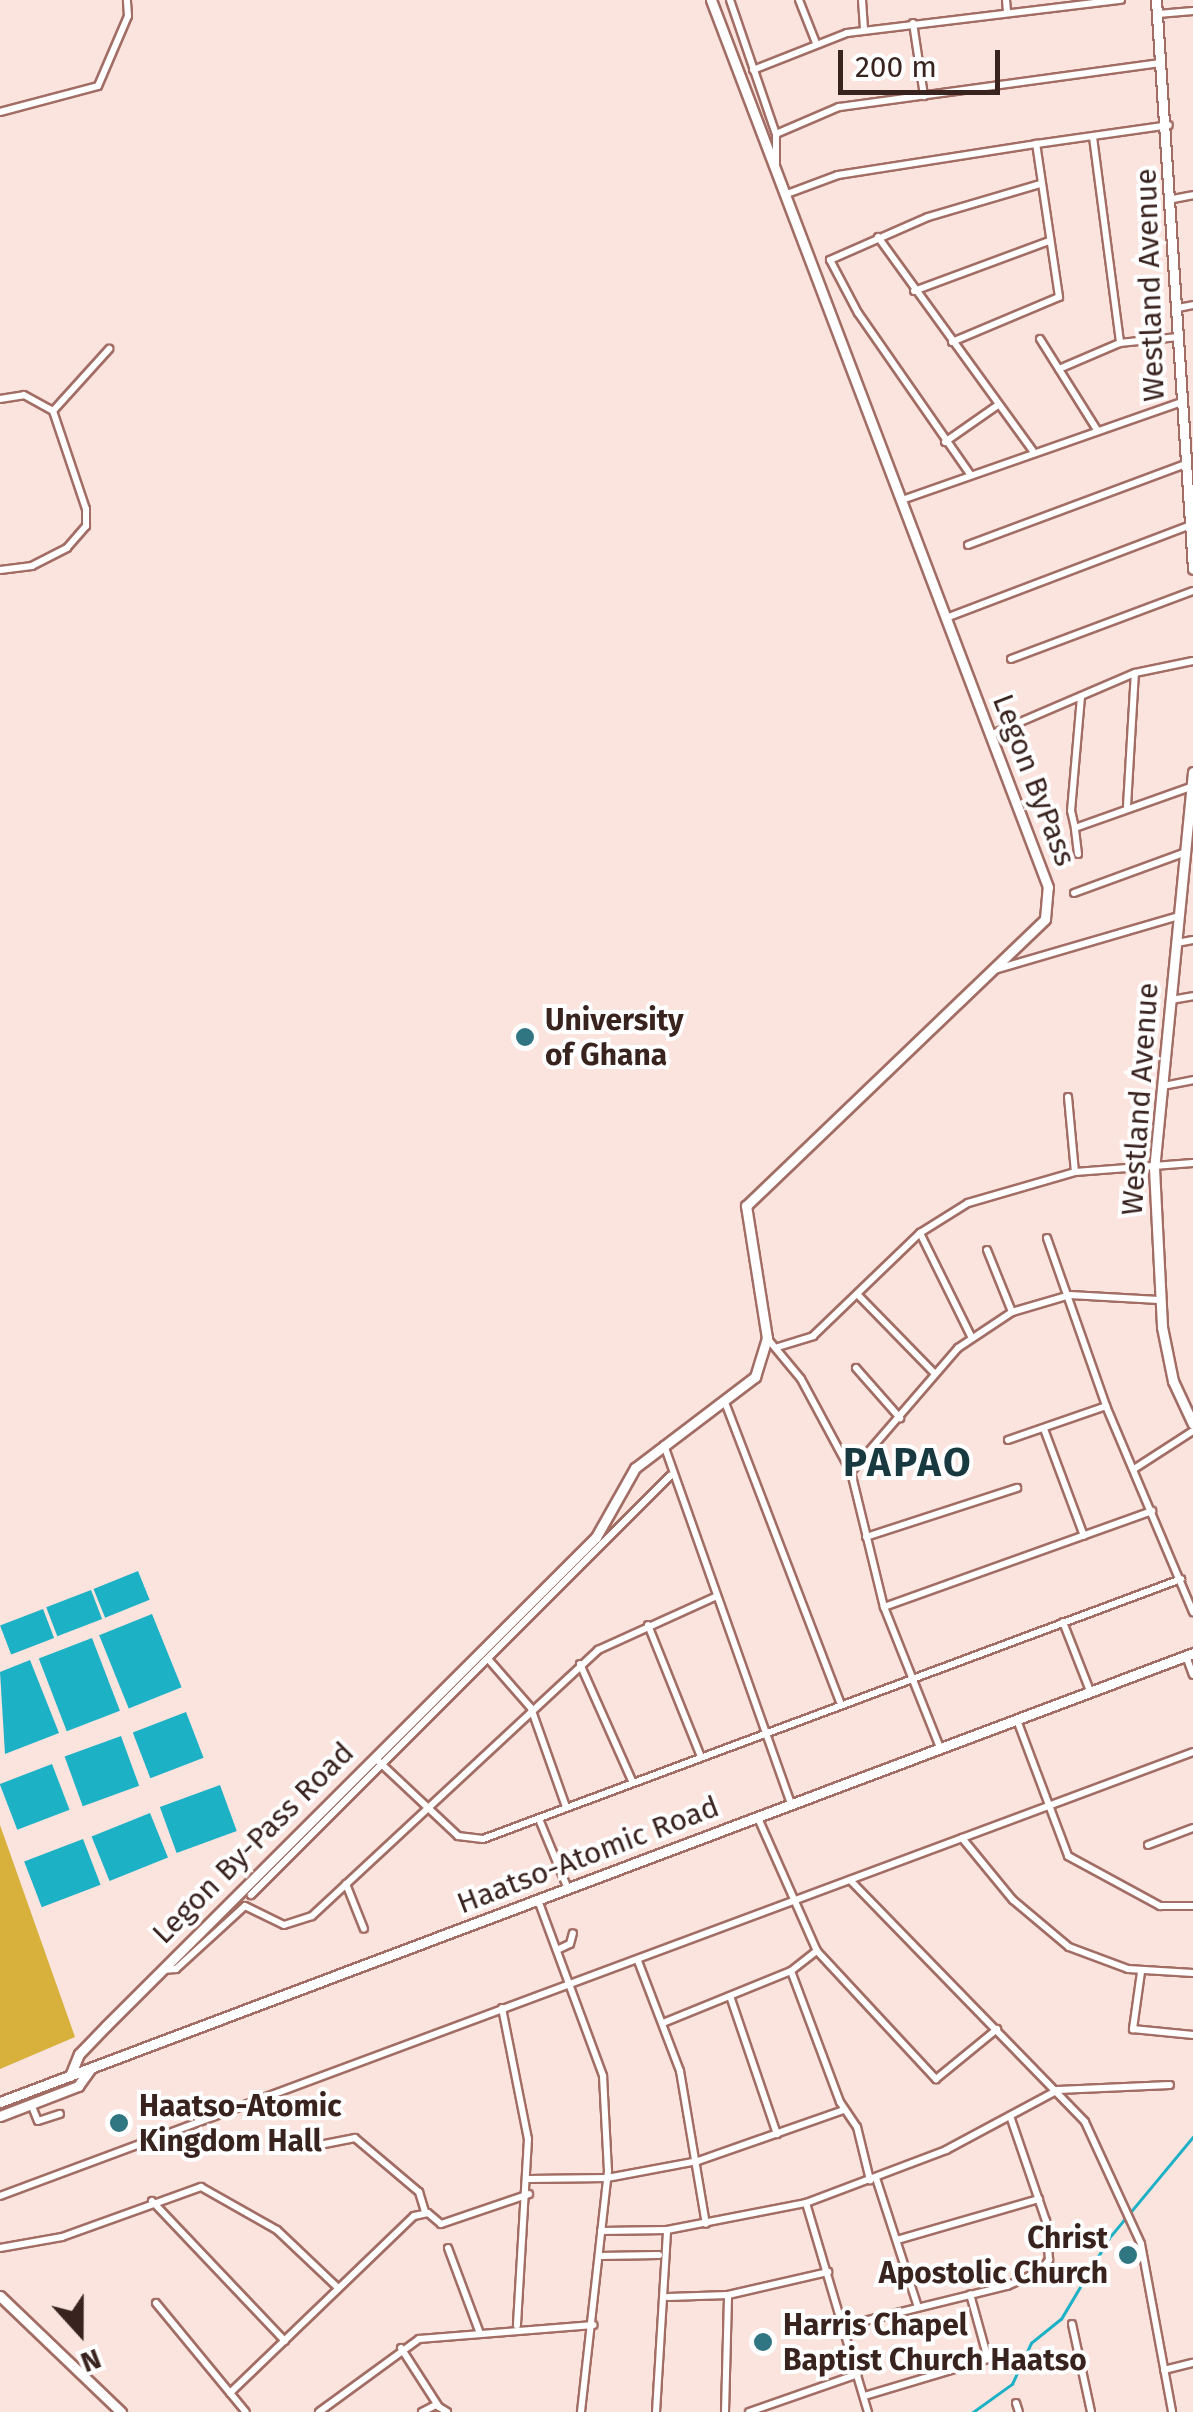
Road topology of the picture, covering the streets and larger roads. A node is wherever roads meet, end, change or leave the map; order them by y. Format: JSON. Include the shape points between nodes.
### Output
{"nodes":[{"id":1,"x":127,"y":0,"type":"edge"},
{"id":2,"x":711,"y":0,"type":"edge"},
{"id":3,"x":730,"y":0,"type":"edge"},
{"id":4,"x":798,"y":0,"type":"edge"},
{"id":5,"x":862,"y":0,"type":"edge"},
{"id":6,"x":1006,"y":0,"type":"edge"},
{"id":7,"x":1121,"y":0,"type":"edge"},
{"id":8,"x":1156,"y":0,"type":"edge"},
{"id":9,"x":1075,"y":2,"type":"edge"},
{"id":10,"x":1007,"y":11,"type":"junction"},
{"id":11,"x":1193,"y":11,"type":"edge"},
{"id":12,"x":1158,"y":14,"type":"junction"},
{"id":13,"x":913,"y":23,"type":"junction"},
{"id":14,"x":864,"y":30,"type":"junction"},
{"id":15,"x":816,"y":43,"type":"junction"},
{"id":16,"x":1164,"y":63,"type":"junction"},
{"id":17,"x":753,"y":70,"type":"junction"},
{"id":18,"x":924,"y":96,"type":"junction"},
{"id":19,"x":0,"y":112,"type":"edge"},
{"id":20,"x":1169,"y":125,"type":"junction"},
{"id":21,"x":776,"y":134,"type":"junction"},
{"id":22,"x":1092,"y":137,"type":"junction"},
{"id":23,"x":1036,"y":144,"type":"junction"},
{"id":24,"x":776,"y":163,"type":"junction"},
{"id":25,"x":1040,"y":184,"type":"junction"},
{"id":26,"x":787,"y":194,"type":"junction"},
{"id":27,"x":1193,"y":195,"type":"edge"},
{"id":28,"x":1174,"y":199,"type":"junction"},
{"id":29,"x":878,"y":238,"type":"junction"},
{"id":30,"x":1049,"y":241,"type":"junction"},
{"id":31,"x":830,"y":260,"type":"junction"},
{"id":32,"x":816,"y":268,"type":"junction"},
{"id":33,"x":914,"y":291,"type":"junction"},
{"id":34,"x":1193,"y":306,"type":"edge"},
{"id":35,"x":1178,"y":308,"type":"junction"},
{"id":36,"x":1178,"y":337,"type":"junction"},
{"id":37,"x":1040,"y":339,"type":"dead end"},
{"id":38,"x":952,"y":342,"type":"junction"},
{"id":39,"x":1120,"y":344,"type":"junction"},
{"id":40,"x":109,"y":350,"type":"dead end"},
{"id":41,"x":1058,"y":369,"type":"junction"},
{"id":42,"x":0,"y":399,"type":"edge"},
{"id":43,"x":1179,"y":403,"type":"junction"},
{"id":44,"x":998,"y":405,"type":"junction"},
{"id":45,"x":53,"y":411,"type":"junction"},
{"id":46,"x":1097,"y":430,"type":"junction"},
{"id":47,"x":945,"y":442,"type":"junction"},
{"id":48,"x":1034,"y":451,"type":"junction"},
{"id":49,"x":1182,"y":465,"type":"junction"},
{"id":50,"x":970,"y":474,"type":"junction"},
{"id":51,"x":902,"y":500,"type":"junction"},
{"id":52,"x":1188,"y":526,"type":"junction"},
{"id":53,"x":968,"y":545,"type":"dead end"},
{"id":54,"x":1193,"y":569,"type":"edge"},
{"id":55,"x":0,"y":570,"type":"edge"},
{"id":56,"x":1193,"y":591,"type":"edge"},
{"id":57,"x":946,"y":618,"type":"junction"},
{"id":58,"x":1011,"y":659,"type":"dead end"},
{"id":59,"x":1193,"y":660,"type":"edge"},
{"id":60,"x":1135,"y":672,"type":"junction"},
{"id":61,"x":1082,"y":696,"type":"junction"},
{"id":62,"x":990,"y":735,"type":"junction"},
{"id":63,"x":1193,"y":772,"type":"edge"},
{"id":64,"x":1192,"y":786,"type":"edge"},
{"id":65,"x":1127,"y":806,"type":"junction"},
{"id":66,"x":1075,"y":828,"type":"junction"},
{"id":67,"x":1187,"y":852,"type":"junction"},
{"id":68,"x":1078,"y":854,"type":"dead end"},
{"id":69,"x":1188,"y":878,"type":"edge"},
{"id":70,"x":1074,"y":893,"type":"dead end"},
{"id":71,"x":1180,"y":916,"type":"junction"},
{"id":72,"x":1193,"y":940,"type":"edge"},
{"id":73,"x":1177,"y":943,"type":"junction"},
{"id":74,"x":991,"y":971,"type":"junction"},
{"id":75,"x":1193,"y":996,"type":"edge"},
{"id":76,"x":1171,"y":1000,"type":"junction"},
{"id":77,"x":1193,"y":1080,"type":"edge"},
{"id":78,"x":1163,"y":1086,"type":"junction"},
{"id":79,"x":1068,"y":1098,"type":"dead end"},
{"id":80,"x":1193,"y":1163,"type":"edge"},
{"id":81,"x":1154,"y":1168,"type":"junction"},
{"id":82,"x":1075,"y":1172,"type":"junction"},
{"id":83,"x":920,"y":1233,"type":"junction"},
{"id":84,"x":1048,"y":1238,"type":"dead end"},
{"id":85,"x":987,"y":1250,"type":"dead end"},
{"id":86,"x":1070,"y":1295,"type":"junction"},
{"id":87,"x":858,"y":1296,"type":"junction"},
{"id":88,"x":1159,"y":1300,"type":"junction"},
{"id":89,"x":1012,"y":1312,"type":"junction"},
{"id":90,"x":970,"y":1336,"type":"junction"},
{"id":91,"x":767,"y":1338,"type":"junction"},
{"id":92,"x":778,"y":1348,"type":"junction"},
{"id":93,"x":856,"y":1368,"type":"dead end"},
{"id":94,"x":934,"y":1373,"type":"junction"},
{"id":95,"x":1188,"y":1404,"type":"edge"},
{"id":96,"x":726,"y":1405,"type":"junction"},
{"id":97,"x":1106,"y":1406,"type":"junction"},
{"id":98,"x":900,"y":1418,"type":"junction"},
{"id":99,"x":1044,"y":1428,"type":"junction"},
{"id":100,"x":1193,"y":1428,"type":"edge"},
{"id":101,"x":1008,"y":1440,"type":"dead end"},
{"id":102,"x":664,"y":1446,"type":"junction"},
{"id":103,"x":1134,"y":1469,"type":"junction"},
{"id":104,"x":851,"y":1472,"type":"junction"},
{"id":105,"x":670,"y":1476,"type":"junction"},
{"id":106,"x":1017,"y":1488,"type":"dead end"},
{"id":107,"x":1152,"y":1510,"type":"junction"},
{"id":108,"x":1084,"y":1536,"type":"junction"},
{"id":109,"x":866,"y":1537,"type":"junction"},
{"id":110,"x":1182,"y":1579,"type":"junction"},
{"id":111,"x":715,"y":1596,"type":"junction"},
{"id":112,"x":884,"y":1607,"type":"junction"},
{"id":113,"x":1193,"y":1612,"type":"edge"},
{"id":114,"x":1063,"y":1622,"type":"junction"},
{"id":115,"x":648,"y":1625,"type":"junction"},
{"id":116,"x":1190,"y":1655,"type":"edge"},
{"id":117,"x":486,"y":1657,"type":"junction"},
{"id":118,"x":580,"y":1664,"type":"junction"},
{"id":119,"x":1193,"y":1675,"type":"edge"},
{"id":120,"x":912,"y":1676,"type":"junction"},
{"id":121,"x":1090,"y":1692,"type":"junction"},
{"id":122,"x":840,"y":1702,"type":"junction"},
{"id":123,"x":531,"y":1708,"type":"junction"},
{"id":124,"x":1017,"y":1720,"type":"junction"},
{"id":125,"x":766,"y":1732,"type":"junction"},
{"id":126,"x":940,"y":1749,"type":"junction"},
{"id":127,"x":1193,"y":1752,"type":"edge"},
{"id":128,"x":700,"y":1757,"type":"junction"},
{"id":129,"x":374,"y":1758,"type":"junction"},
{"id":130,"x":383,"y":1766,"type":"junction"},
{"id":131,"x":633,"y":1783,"type":"junction"},
{"id":132,"x":1048,"y":1804,"type":"junction"},
{"id":133,"x":791,"y":1805,"type":"junction"},
{"id":134,"x":566,"y":1807,"type":"junction"},
{"id":135,"x":426,"y":1810,"type":"junction"},
{"id":136,"x":758,"y":1818,"type":"junction"},
{"id":137,"x":540,"y":1819,"type":"junction"},
{"id":138,"x":1193,"y":1828,"type":"edge"},
{"id":139,"x":962,"y":1838,"type":"junction"},
{"id":140,"x":1148,"y":1845,"type":"dead end"},
{"id":141,"x":850,"y":1880,"type":"junction"},
{"id":142,"x":346,"y":1884,"type":"junction"},
{"id":143,"x":568,"y":1889,"type":"junction"},
{"id":144,"x":251,"y":1895,"type":"dead end"},
{"id":145,"x":538,"y":1900,"type":"junction"},
{"id":146,"x":791,"y":1903,"type":"junction"},
{"id":147,"x":1193,"y":1906,"type":"edge"},
{"id":148,"x":364,"y":1929,"type":"dead end"},
{"id":149,"x":574,"y":1933,"type":"dead end"},
{"id":150,"x":558,"y":1950,"type":"junction"},
{"id":151,"x":817,"y":1951,"type":"junction"},
{"id":152,"x":638,"y":1961,"type":"junction"},
{"id":153,"x":162,"y":1970,"type":"junction"},
{"id":154,"x":792,"y":1971,"type":"junction"},
{"id":155,"x":1142,"y":1972,"type":"junction"},
{"id":156,"x":1193,"y":1972,"type":"edge"},
{"id":157,"x":571,"y":1985,"type":"junction"},
{"id":158,"x":730,"y":1996,"type":"junction"},
{"id":159,"x":502,"y":2008,"type":"junction"},
{"id":160,"x":662,"y":2024,"type":"junction"},
{"id":161,"x":997,"y":2029,"type":"junction"},
{"id":162,"x":1193,"y":2035,"type":"edge"},
{"id":163,"x":92,"y":2068,"type":"junction"},
{"id":164,"x":70,"y":2076,"type":"junction"},
{"id":165,"x":1170,"y":2086,"type":"dead end"},
{"id":166,"x":1058,"y":2090,"type":"junction"},
{"id":167,"x":0,"y":2102,"type":"edge"},
{"id":168,"x":31,"y":2104,"type":"junction"},
{"id":169,"x":844,"y":2110,"type":"junction"},
{"id":170,"x":60,"y":2114,"type":"dead end"},
{"id":171,"x":0,"y":2116,"type":"edge"},
{"id":172,"x":1010,"y":2116,"type":"junction"},
{"id":173,"x":777,"y":2134,"type":"junction"},
{"id":174,"x":304,"y":2148,"type":"dead end"},
{"id":175,"x":698,"y":2161,"type":"junction"},
{"id":176,"x":607,"y":2178,"type":"junction"},
{"id":177,"x":530,"y":2179,"type":"junction"},
{"id":178,"x":873,"y":2179,"type":"junction"},
{"id":179,"x":529,"y":2194,"type":"junction"},
{"id":180,"x":0,"y":2196,"type":"edge"},
{"id":181,"x":1039,"y":2199,"type":"junction"},
{"id":182,"x":152,"y":2201,"type":"junction"},
{"id":183,"x":806,"y":2202,"type":"junction"},
{"id":184,"x":425,"y":2212,"type":"junction"},
{"id":185,"x":706,"y":2224,"type":"junction"},
{"id":186,"x":668,"y":2230,"type":"junction"},
{"id":187,"x":601,"y":2231,"type":"junction"},
{"id":188,"x":897,"y":2240,"type":"junction"},
{"id":189,"x":0,"y":2248,"type":"edge"},
{"id":190,"x":448,"y":2248,"type":"dead end"},
{"id":191,"x":599,"y":2255,"type":"junction"},
{"id":192,"x":659,"y":2255,"type":"dead end"},
{"id":193,"x":828,"y":2272,"type":"junction"},
{"id":194,"x":337,"y":2287,"type":"junction"},
{"id":195,"x":970,"y":2294,"type":"junction"},
{"id":196,"x":728,"y":2295,"type":"junction"},
{"id":197,"x":0,"y":2296,"type":"edge"},
{"id":198,"x":668,"y":2297,"type":"junction"},
{"id":199,"x":156,"y":2302,"type":"dead end"},
{"id":200,"x":918,"y":2307,"type":"junction"},
{"id":201,"x":1072,"y":2324,"type":"dead end"},
{"id":202,"x":593,"y":2325,"type":"junction"},
{"id":203,"x":517,"y":2326,"type":"junction"},
{"id":204,"x":844,"y":2326,"type":"junction"},
{"id":205,"x":479,"y":2331,"type":"junction"},
{"id":206,"x":286,"y":2341,"type":"junction"},
{"id":207,"x":401,"y":2348,"type":"junction"},
{"id":208,"x":1193,"y":2363,"type":"edge"},
{"id":209,"x":1164,"y":2370,"type":"junction"},
{"id":210,"x":858,"y":2374,"type":"junction"},
{"id":211,"x":230,"y":2392,"type":"junction"},
{"id":212,"x":864,"y":2396,"type":"junction"},
{"id":213,"x":1016,"y":2403,"type":"dead end"},
{"id":214,"x":439,"y":2406,"type":"junction"},
{"id":215,"x":121,"y":2412,"type":"edge"},
{"id":216,"x":246,"y":2412,"type":"edge"},
{"id":217,"x":319,"y":2412,"type":"edge"},
{"id":218,"x":422,"y":2412,"type":"edge"},
{"id":219,"x":448,"y":2412,"type":"edge"},
{"id":220,"x":581,"y":2412,"type":"edge"},
{"id":221,"x":656,"y":2412,"type":"edge"},
{"id":222,"x":724,"y":2412,"type":"edge"},
{"id":223,"x":749,"y":2412,"type":"edge"},
{"id":224,"x":868,"y":2412,"type":"edge"},
{"id":225,"x":1019,"y":2412,"type":"edge"},
{"id":226,"x":1091,"y":2412,"type":"edge"},
{"id":227,"x":1172,"y":2412,"type":"edge"}],
"edges":[{"from":1,"to":19,"type":"street","via":[[128,16],[98,86]]},
{"from":2,"to":24,"type":"street","name":"Legon ByPass"},
{"from":3,"to":17,"type":"street"},
{"from":4,"to":15,"type":"street"},
{"from":5,"to":14,"type":"street"},
{"from":6,"to":10,"type":"street"},
{"from":7,"to":9,"type":"street"},
{"from":8,"to":12,"type":"street","name":"Westland Avenue"},
{"from":9,"to":10,"type":"street"},
{"from":10,"to":13,"type":"street"},
{"from":11,"to":12,"type":"street"},
{"from":12,"to":16,"type":"street","name":"Westland Avenue"},
{"from":13,"to":14,"type":"street"},
{"from":13,"to":18,"type":"street"},
{"from":14,"to":15,"type":"street"},
{"from":15,"to":17,"type":"street"},
{"from":16,"to":18,"type":"street"},
{"from":16,"to":20,"type":"street","name":"Westland Avenue"},
{"from":17,"to":21,"type":"street"},
{"from":18,"to":21,"type":"street","via":[[830,109]]},
{"from":20,"to":22,"type":"street"},
{"from":20,"to":28,"type":"street","name":"Westland Avenue"},
{"from":21,"to":24,"type":"street"},
{"from":22,"to":23,"type":"street"},
{"from":22,"to":39,"type":"street"},
{"from":23,"to":25,"type":"street"},
{"from":23,"to":26,"type":"street","via":[[838,175]]},
{"from":24,"to":26,"type":"street","name":"Legon ByPass"},
{"from":25,"to":29,"type":"street"},
{"from":25,"to":30,"type":"street"},
{"from":26,"to":32,"type":"street","name":"Legon ByPass"},
{"from":27,"to":28,"type":"street"},
{"from":28,"to":35,"type":"street","name":"Westland Avenue"},
{"from":29,"to":31,"type":"street"},
{"from":29,"to":33,"type":"street"},
{"from":30,"to":33,"type":"street"},
{"from":30,"to":38,"type":"street","via":[[1058,297]]},
{"from":31,"to":32,"type":"street"},
{"from":31,"to":47,"type":"street"},
{"from":32,"to":51,"type":"street","name":"Legon ByPass"},
{"from":33,"to":38,"type":"street"},
{"from":34,"to":35,"type":"street"},
{"from":35,"to":36,"type":"street","name":"Westland Avenue"},
{"from":36,"to":39,"type":"street"},
{"from":36,"to":43,"type":"street","name":"Westland Avenue"},
{"from":37,"to":41,"type":"street"},
{"from":38,"to":44,"type":"street"},
{"from":39,"to":41,"type":"street"},
{"from":40,"to":45,"type":"street"},
{"from":41,"to":46,"type":"street"},
{"from":42,"to":45,"type":"street","via":[[24,395]]},
{"from":43,"to":46,"type":"street"},
{"from":43,"to":49,"type":"street","name":"Westland Avenue"},
{"from":44,"to":47,"type":"street"},
{"from":44,"to":48,"type":"street"},
{"from":45,"to":55,"type":"street","via":[[82,489],[86,526],[51,558]]},
{"from":46,"to":48,"type":"street"},
{"from":47,"to":50,"type":"street"},
{"from":48,"to":50,"type":"street"},
{"from":49,"to":52,"type":"street","name":"Westland Avenue"},
{"from":49,"to":53,"type":"street"},
{"from":50,"to":51,"type":"street"},
{"from":51,"to":57,"type":"street","name":"Legon ByPass"},
{"from":52,"to":54,"type":"street","name":"Westland Avenue"},
{"from":52,"to":57,"type":"street"},
{"from":56,"to":58,"type":"street"},
{"from":57,"to":62,"type":"street","name":"Legon ByPass"},
{"from":59,"to":60,"type":"street"},
{"from":60,"to":61,"type":"street"},
{"from":60,"to":65,"type":"street"},
{"from":61,"to":62,"type":"street"},
{"from":61,"to":66,"type":"street","via":[[1070,811]]},
{"from":62,"to":74,"type":"street","name":"Legon ByPass","via":[[1048,886],[1045,919]]},
{"from":63,"to":64,"type":"street","name":"Westland Avenue"},
{"from":64,"to":65,"type":"street"},
{"from":64,"to":67,"type":"street","name":"Westland Avenue"},
{"from":65,"to":66,"type":"street"},
{"from":66,"to":68,"type":"street"},
{"from":67,"to":69,"type":"street","name":"Westland Avenue"},
{"from":67,"to":70,"type":"street"},
{"from":69,"to":71,"type":"street","name":"Westland Avenue"},
{"from":71,"to":73,"type":"street","name":"Westland Avenue"},
{"from":71,"to":74,"type":"street"},
{"from":72,"to":73,"type":"street"},
{"from":73,"to":76,"type":"street","name":"Westland Avenue"},
{"from":74,"to":91,"type":"street","name":"Legon ByPass","via":[[746,1206]]},
{"from":75,"to":76,"type":"street"},
{"from":76,"to":78,"type":"street","name":"Westland Avenue"},
{"from":77,"to":78,"type":"street"},
{"from":78,"to":81,"type":"street","name":"Westland Avenue"},
{"from":79,"to":82,"type":"street"},
{"from":80,"to":81,"type":"street"},
{"from":81,"to":82,"type":"street"},
{"from":81,"to":88,"type":"street","name":"Westland Avenue"},
{"from":82,"to":83,"type":"street","via":[[950,1210]]},
{"from":83,"to":87,"type":"street"},
{"from":83,"to":90,"type":"street"},
{"from":84,"to":86,"type":"street"},
{"from":85,"to":89,"type":"street"},
{"from":86,"to":88,"type":"street"},
{"from":86,"to":89,"type":"street"},
{"from":86,"to":97,"type":"street"},
{"from":87,"to":92,"type":"street","via":[[814,1336]]},
{"from":87,"to":94,"type":"street"},
{"from":88,"to":95,"type":"street","name":"Westland Avenue","via":[[1169,1365]]},
{"from":89,"to":90,"type":"street"},
{"from":90,"to":94,"type":"street"},
{"from":91,"to":92,"type":"street"},
{"from":91,"to":96,"type":"street","via":[[755,1377]]},
{"from":92,"to":104,"type":"street"},
{"from":93,"to":98,"type":"street"},
{"from":94,"to":98,"type":"street"},
{"from":95,"to":100,"type":"street","name":"Westland Avenue"},
{"from":96,"to":102,"type":"street"},
{"from":96,"to":122,"type":"street"},
{"from":97,"to":99,"type":"street"},
{"from":97,"to":103,"type":"street"},
{"from":98,"to":104,"type":"street"},
{"from":99,"to":101,"type":"street"},
{"from":99,"to":108,"type":"street"},
{"from":100,"to":103,"type":"street"},
{"from":102,"to":105,"type":"street"},
{"from":102,"to":117,"type":"street","name":"Legon By-Pass Road","via":[[635,1468],[596,1538]]},
{"from":103,"to":107,"type":"street"},
{"from":104,"to":109,"type":"street"},
{"from":105,"to":111,"type":"street"},
{"from":105,"to":117,"type":"street"},
{"from":106,"to":109,"type":"street"},
{"from":107,"to":108,"type":"street"},
{"from":107,"to":110,"type":"street"},
{"from":108,"to":112,"type":"street"},
{"from":109,"to":112,"type":"street"},
{"from":110,"to":113,"type":"street"},
{"from":110,"to":114,"type":"street"},
{"from":111,"to":115,"type":"street"},
{"from":111,"to":125,"type":"street"},
{"from":112,"to":120,"type":"street"},
{"from":114,"to":120,"type":"street"},
{"from":114,"to":121,"type":"street"},
{"from":115,"to":118,"type":"street"},
{"from":115,"to":128,"type":"street"},
{"from":116,"to":119,"type":"street"},
{"from":116,"to":121,"type":"street","name":"Haatso-Atomic Road"},
{"from":117,"to":123,"type":"street"},
{"from":117,"to":129,"type":"street","name":"Legon By-Pass Road"},
{"from":117,"to":130,"type":"street"},
{"from":118,"to":123,"type":"street"},
{"from":118,"to":131,"type":"street"},
{"from":120,"to":122,"type":"street"},
{"from":120,"to":126,"type":"street"},
{"from":121,"to":124,"type":"street","name":"Haatso-Atomic Road"},
{"from":122,"to":125,"type":"street"},
{"from":123,"to":134,"type":"street"},
{"from":123,"to":135,"type":"street"},
{"from":124,"to":126,"type":"street","name":"Haatso-Atomic Road"},
{"from":124,"to":132,"type":"street"},
{"from":125,"to":128,"type":"street"},
{"from":125,"to":133,"type":"street"},
{"from":126,"to":133,"type":"street","name":"Haatso-Atomic Road"},
{"from":127,"to":132,"type":"street"},
{"from":128,"to":131,"type":"street"},
{"from":129,"to":130,"type":"street"},
{"from":129,"to":153,"type":"street","name":"Legon By-Pass Road"},
{"from":130,"to":135,"type":"street"},
{"from":130,"to":144,"type":"street"},
{"from":131,"to":134,"type":"street"},
{"from":132,"to":139,"type":"street"},
{"from":132,"to":147,"type":"street","via":[[1070,1858],[1160,1906]]},
{"from":133,"to":136,"type":"street","name":"Haatso-Atomic Road"},
{"from":134,"to":137,"type":"street"},
{"from":135,"to":137,"type":"street","via":[[470,1841]]},
{"from":135,"to":142,"type":"street"},
{"from":136,"to":143,"type":"street","name":"Haatso-Atomic Road"},
{"from":136,"to":146,"type":"street"},
{"from":137,"to":143,"type":"street"},
{"from":138,"to":140,"type":"street"},
{"from":139,"to":141,"type":"street"},
{"from":139,"to":155,"type":"street","via":[[1013,1900],[1061,1941]]},
{"from":141,"to":146,"type":"street"},
{"from":141,"to":161,"type":"street","via":[[910,1949]]},
{"from":142,"to":148,"type":"street"},
{"from":142,"to":153,"type":"street","via":[[296,1924],[241,1908],[176,1969]]},
{"from":143,"to":145,"type":"street","name":"Haatso-Atomic Road"},
{"from":145,"to":150,"type":"street"},
{"from":145,"to":163,"type":"street","name":"Haatso-Atomic Road"},
{"from":146,"to":151,"type":"street"},
{"from":146,"to":152,"type":"street"},
{"from":149,"to":150,"type":"street"},
{"from":150,"to":157,"type":"street"},
{"from":151,"to":154,"type":"street"},
{"from":151,"to":161,"type":"street","via":[[936,2079]]},
{"from":152,"to":157,"type":"street"},
{"from":152,"to":160,"type":"street"},
{"from":153,"to":164,"type":"street","name":"Legon By-Pass Road","via":[[78,2054]]},
{"from":154,"to":158,"type":"street"},
{"from":154,"to":169,"type":"street"},
{"from":155,"to":156,"type":"street"},
{"from":155,"to":162,"type":"street","via":[[1133,2030]]},
{"from":157,"to":159,"type":"street"},
{"from":157,"to":176,"type":"street","via":[[603,2076]]},
{"from":158,"to":160,"type":"street"},
{"from":158,"to":173,"type":"street"},
{"from":159,"to":177,"type":"street","via":[[523,2097]]},
{"from":159,"to":180,"type":"street"},
{"from":160,"to":175,"type":"street","via":[[680,2071]]},
{"from":161,"to":166,"type":"street"},
{"from":163,"to":164,"type":"street","name":"Haatso-Atomic Road"},
{"from":163,"to":168,"type":"street","via":[[78,2086]]},
{"from":164,"to":167,"type":"street","name":"Haatso-Atomic Road"},
{"from":165,"to":166,"type":"street"},
{"from":166,"to":172,"type":"street"},
{"from":166,"to":209,"type":"street","via":[[1093,2136],[1135,2231]]},
{"from":168,"to":170,"type":"street","via":[[38,2121]]},
{"from":168,"to":171,"type":"street"},
{"from":169,"to":173,"type":"street"},
{"from":169,"to":178,"type":"street","via":[[857,2127]]},
{"from":172,"to":178,"type":"street"},
{"from":172,"to":181,"type":"street"},
{"from":173,"to":175,"type":"street"},
{"from":174,"to":184,"type":"street","via":[[355,2138],[419,2192]]},
{"from":175,"to":176,"type":"street"},
{"from":175,"to":185,"type":"street"},
{"from":176,"to":177,"type":"street"},
{"from":176,"to":187,"type":"street"},
{"from":177,"to":179,"type":"street"},
{"from":178,"to":183,"type":"street"},
{"from":178,"to":188,"type":"street"},
{"from":179,"to":184,"type":"street","via":[[441,2224]]},
{"from":179,"to":203,"type":"street"},
{"from":181,"to":188,"type":"street"},
{"from":181,"to":195,"type":"street","via":[[1049,2260],[1023,2279]]},
{"from":182,"to":189,"type":"street","via":[[62,2237]]},
{"from":182,"to":194,"type":"street","via":[[192,2186],[211,2190],[278,2230]]},
{"from":182,"to":206,"type":"street"},
{"from":183,"to":185,"type":"street"},
{"from":183,"to":193,"type":"street"},
{"from":184,"to":194,"type":"street","via":[[379,2244]]},
{"from":185,"to":186,"type":"street"},
{"from":186,"to":187,"type":"street"},
{"from":186,"to":198,"type":"street"},
{"from":187,"to":191,"type":"street"},
{"from":188,"to":200,"type":"street"},
{"from":190,"to":205,"type":"street"},
{"from":191,"to":192,"type":"street"},
{"from":191,"to":202,"type":"street"},
{"from":193,"to":196,"type":"street"},
{"from":193,"to":204,"type":"street"},
{"from":194,"to":206,"type":"street"},
{"from":195,"to":200,"type":"street"},
{"from":195,"to":212,"type":"street","via":[[988,2359]]},
{"from":196,"to":198,"type":"street"},
{"from":196,"to":222,"type":"street"},
{"from":197,"to":215,"type":"street"},
{"from":198,"to":221,"type":"street"},
{"from":199,"to":211,"type":"street"},
{"from":200,"to":204,"type":"street"},
{"from":201,"to":226,"type":"street"},
{"from":202,"to":203,"type":"street"},
{"from":202,"to":220,"type":"street"},
{"from":203,"to":205,"type":"street"},
{"from":204,"to":210,"type":"street"},
{"from":205,"to":207,"type":"street"},
{"from":206,"to":211,"type":"street"},
{"from":207,"to":214,"type":"street"},
{"from":207,"to":217,"type":"street"},
{"from":208,"to":209,"type":"street"},
{"from":209,"to":227,"type":"street"},
{"from":210,"to":212,"type":"street"},
{"from":210,"to":223,"type":"street"},
{"from":211,"to":216,"type":"street"},
{"from":212,"to":224,"type":"street"},
{"from":213,"to":225,"type":"street"},
{"from":214,"to":218,"type":"street"},
{"from":214,"to":219,"type":"street"}]}
